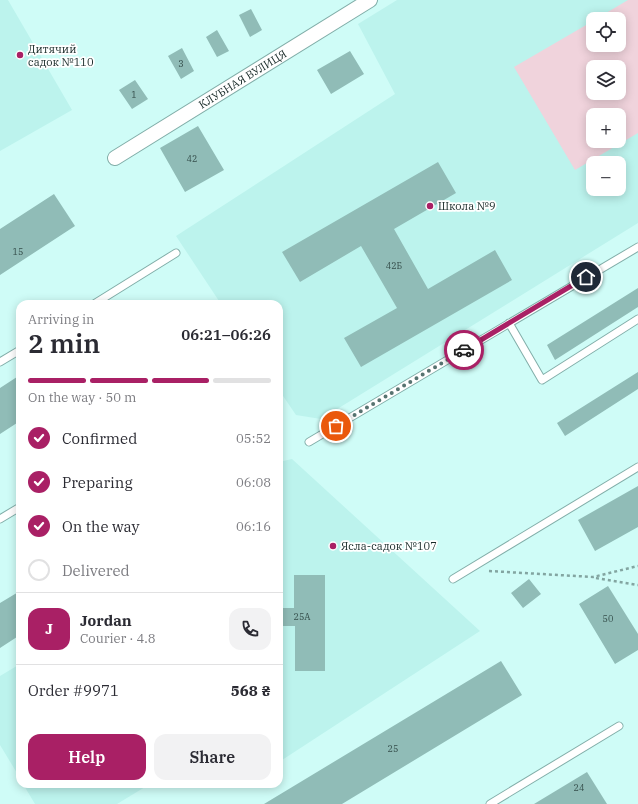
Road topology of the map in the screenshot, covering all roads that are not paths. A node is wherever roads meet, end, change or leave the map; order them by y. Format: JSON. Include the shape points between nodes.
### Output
{"nodes":[{"id":1,"x":370,"y":0,"type":"edge"},
{"id":2,"x":115,"y":158,"type":"dead end"},
{"id":3,"x":638,"y":247,"type":"edge"},
{"id":4,"x":176,"y":253,"type":"dead end"},
{"id":5,"x":100,"y":300,"type":"edge"},
{"id":6,"x":638,"y":319,"type":"edge"},
{"id":7,"x":509,"y":323,"type":"junction"},
{"id":8,"x":16,"y":352,"type":"edge"},
{"id":9,"x":0,"y":362,"type":"edge"},
{"id":10,"x":309,"y":442,"type":"dead end"},
{"id":11,"x":638,"y":467,"type":"edge"},
{"id":12,"x":16,"y":509,"type":"edge"},
{"id":13,"x":0,"y":519,"type":"edge"},
{"id":14,"x":453,"y":579,"type":"dead end"},
{"id":15,"x":619,"y":726,"type":"dead end"},
{"id":16,"x":490,"y":804,"type":"edge"}],
"edges":[{"from":1,"to":2,"type":"street","name":"КЛУБНАЯ ВУЛИЦЯ"},
{"from":3,"to":7,"type":"lane"},
{"from":4,"to":5,"type":"lane"},
{"from":6,"to":7,"type":"lane","via":[[542,380]]},
{"from":7,"to":10,"type":"lane"},
{"from":8,"to":9,"type":"lane"},
{"from":11,"to":14,"type":"lane"},
{"from":12,"to":13,"type":"lane"},
{"from":15,"to":16,"type":"lane"}]}
